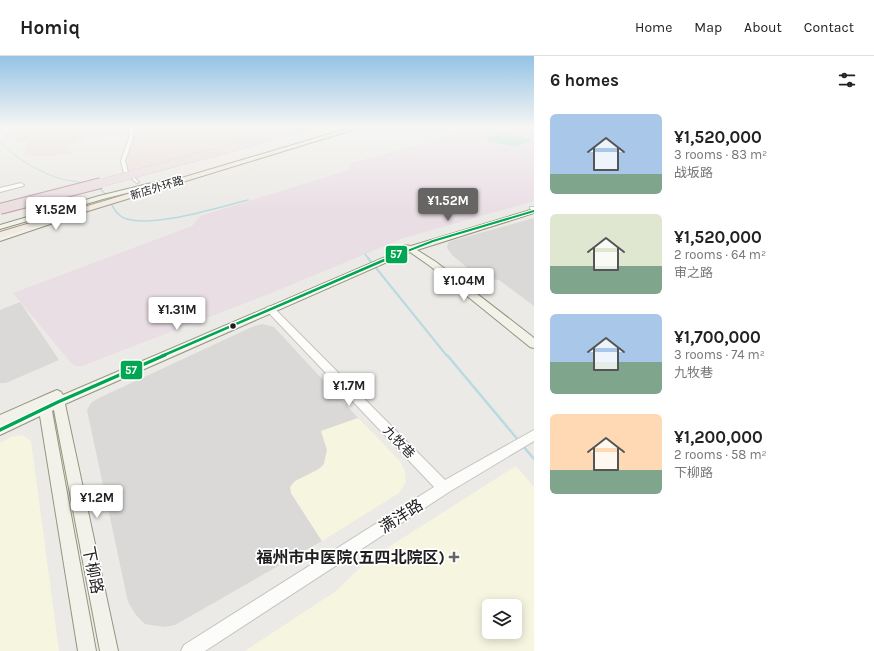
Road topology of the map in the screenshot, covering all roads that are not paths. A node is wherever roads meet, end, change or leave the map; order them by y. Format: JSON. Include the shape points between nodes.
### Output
{"nodes":[{"id":1,"x":124,"y":155,"type":"edge"},
{"id":2,"x":198,"y":155,"type":"edge"},
{"id":3,"x":207,"y":155,"type":"edge"},
{"id":4,"x":259,"y":155,"type":"edge"},
{"id":5,"x":261,"y":155,"type":"edge"},
{"id":6,"x":136,"y":182,"type":"dead end"},
{"id":7,"x":21,"y":185,"type":"dead end"},
{"id":8,"x":0,"y":190,"type":"edge"},
{"id":9,"x":117,"y":197,"type":"junction"},
{"id":10,"x":0,"y":206,"type":"edge"},
{"id":11,"x":0,"y":209,"type":"edge"},
{"id":12,"x":533,"y":209,"type":"edge"},
{"id":13,"x":0,"y":227,"type":"edge"},
{"id":14,"x":0,"y":230,"type":"edge"},
{"id":15,"x":0,"y":234,"type":"edge"},
{"id":16,"x":0,"y":239,"type":"edge"},
{"id":17,"x":411,"y":246,"type":"junction"},
{"id":18,"x":370,"y":263,"type":"junction"},
{"id":19,"x":270,"y":309,"type":"junction"},
{"id":20,"x":534,"y":337,"type":"edge"},
{"id":21,"x":534,"y":344,"type":"edge"},
{"id":22,"x":51,"y":401,"type":"junction"},
{"id":23,"x":0,"y":421,"type":"edge"},
{"id":24,"x":0,"y":430,"type":"edge"},
{"id":25,"x":525,"y":440,"type":"edge"},
{"id":26,"x":444,"y":488,"type":"junction"},
{"id":27,"x":87,"y":651,"type":"edge"},
{"id":28,"x":109,"y":651,"type":"edge"},
{"id":29,"x":190,"y":651,"type":"edge"}],
"edges":[{"from":1,"to":6,"type":"street","via":[[122,161],[126,172]]},
{"from":2,"to":10,"type":"highway","bridge":true},
{"from":3,"to":11,"type":"highway","bridge":true},
{"from":4,"to":9,"type":"main road","name":"新店外环路"},
{"from":5,"to":9,"type":"main road","name":"新店外环路","via":[[134,195]]},
{"from":7,"to":8,"type":"street"},
{"from":9,"to":13,"type":"main road","via":[[101,197]]},
{"from":9,"to":14,"type":"main road","name":"新店外环路"},
{"from":9,"to":15,"type":"main road","name":"新店外环路"},
{"from":9,"to":16,"type":"main road","via":[[107,204]]},
{"from":12,"to":17,"type":"main road"},
{"from":17,"to":18,"type":"main road"},
{"from":17,"to":20,"type":"main road"},
{"from":17,"to":21,"type":"main road"},
{"from":18,"to":19,"type":"main road"},
{"from":18,"to":22,"type":"main road"},
{"from":19,"to":22,"type":"main road"},
{"from":19,"to":26,"type":"street","name":"九牧巷"},
{"from":22,"to":23,"type":"main road"},
{"from":22,"to":24,"type":"main road"},
{"from":22,"to":27,"type":"main road","name":"下柳路"},
{"from":22,"to":28,"type":"main road","name":"下柳路"},
{"from":25,"to":26,"type":"street","name":"满洋路"},
{"from":26,"to":29,"type":"street","name":"满洋路"}]}
